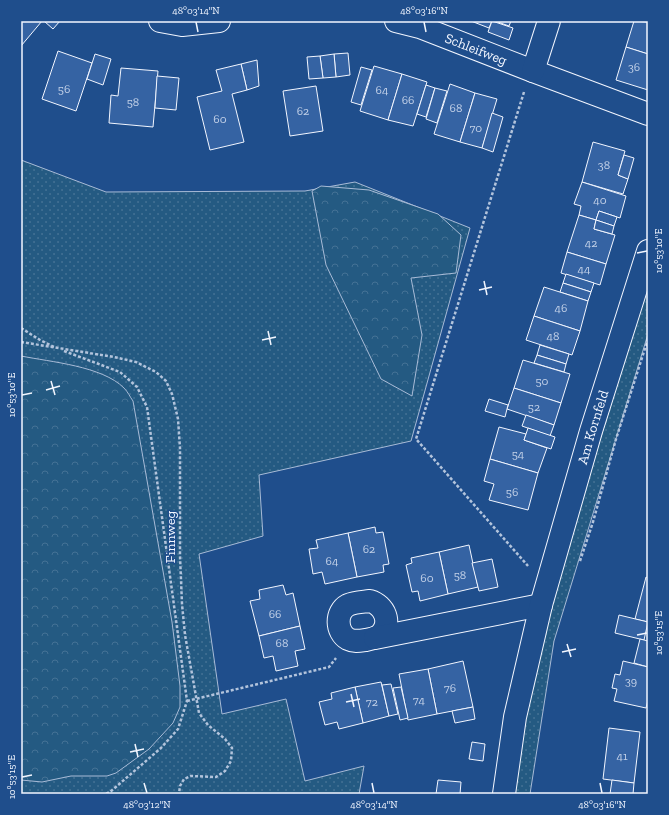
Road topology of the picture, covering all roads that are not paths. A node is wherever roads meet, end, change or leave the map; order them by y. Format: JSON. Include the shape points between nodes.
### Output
{"nodes":[{"id":1,"x":160,"y":21,"type":"edge"},
{"id":2,"x":219,"y":21,"type":"edge"},
{"id":3,"x":396,"y":21,"type":"edge"},
{"id":4,"x":549,"y":21,"type":"edge"},
{"id":5,"x":533,"y":71,"type":"junction"},
{"id":6,"x":648,"y":114,"type":"edge"},
{"id":7,"x":648,"y":252,"type":"edge"},
{"id":8,"x":543,"y":595,"type":"junction"},
{"id":9,"x":375,"y":638,"type":"junction"},
{"id":10,"x":504,"y":794,"type":"edge"}],
"edges":[{"from":1,"to":2,"type":"street","via":[[182,25]]},
{"from":3,"to":5,"type":"street","name":"Schleifweg","via":[[420,27]]},
{"from":4,"to":5,"type":"street"},
{"from":5,"to":6,"type":"street","name":"Schleifweg"},
{"from":7,"to":8,"type":"street","name":"Am Kornfeld","via":[[591,431]]},
{"from":8,"to":9,"type":"street"},
{"from":8,"to":10,"type":"street","name":"Am Kornfeld","via":[[515,717]]},
{"from":9,"to":9,"type":"street","via":[[358,641],[346,638],[339,627],[340,614],[349,605],[376,603],[386,617],[386,623],[380,635]]}]}
